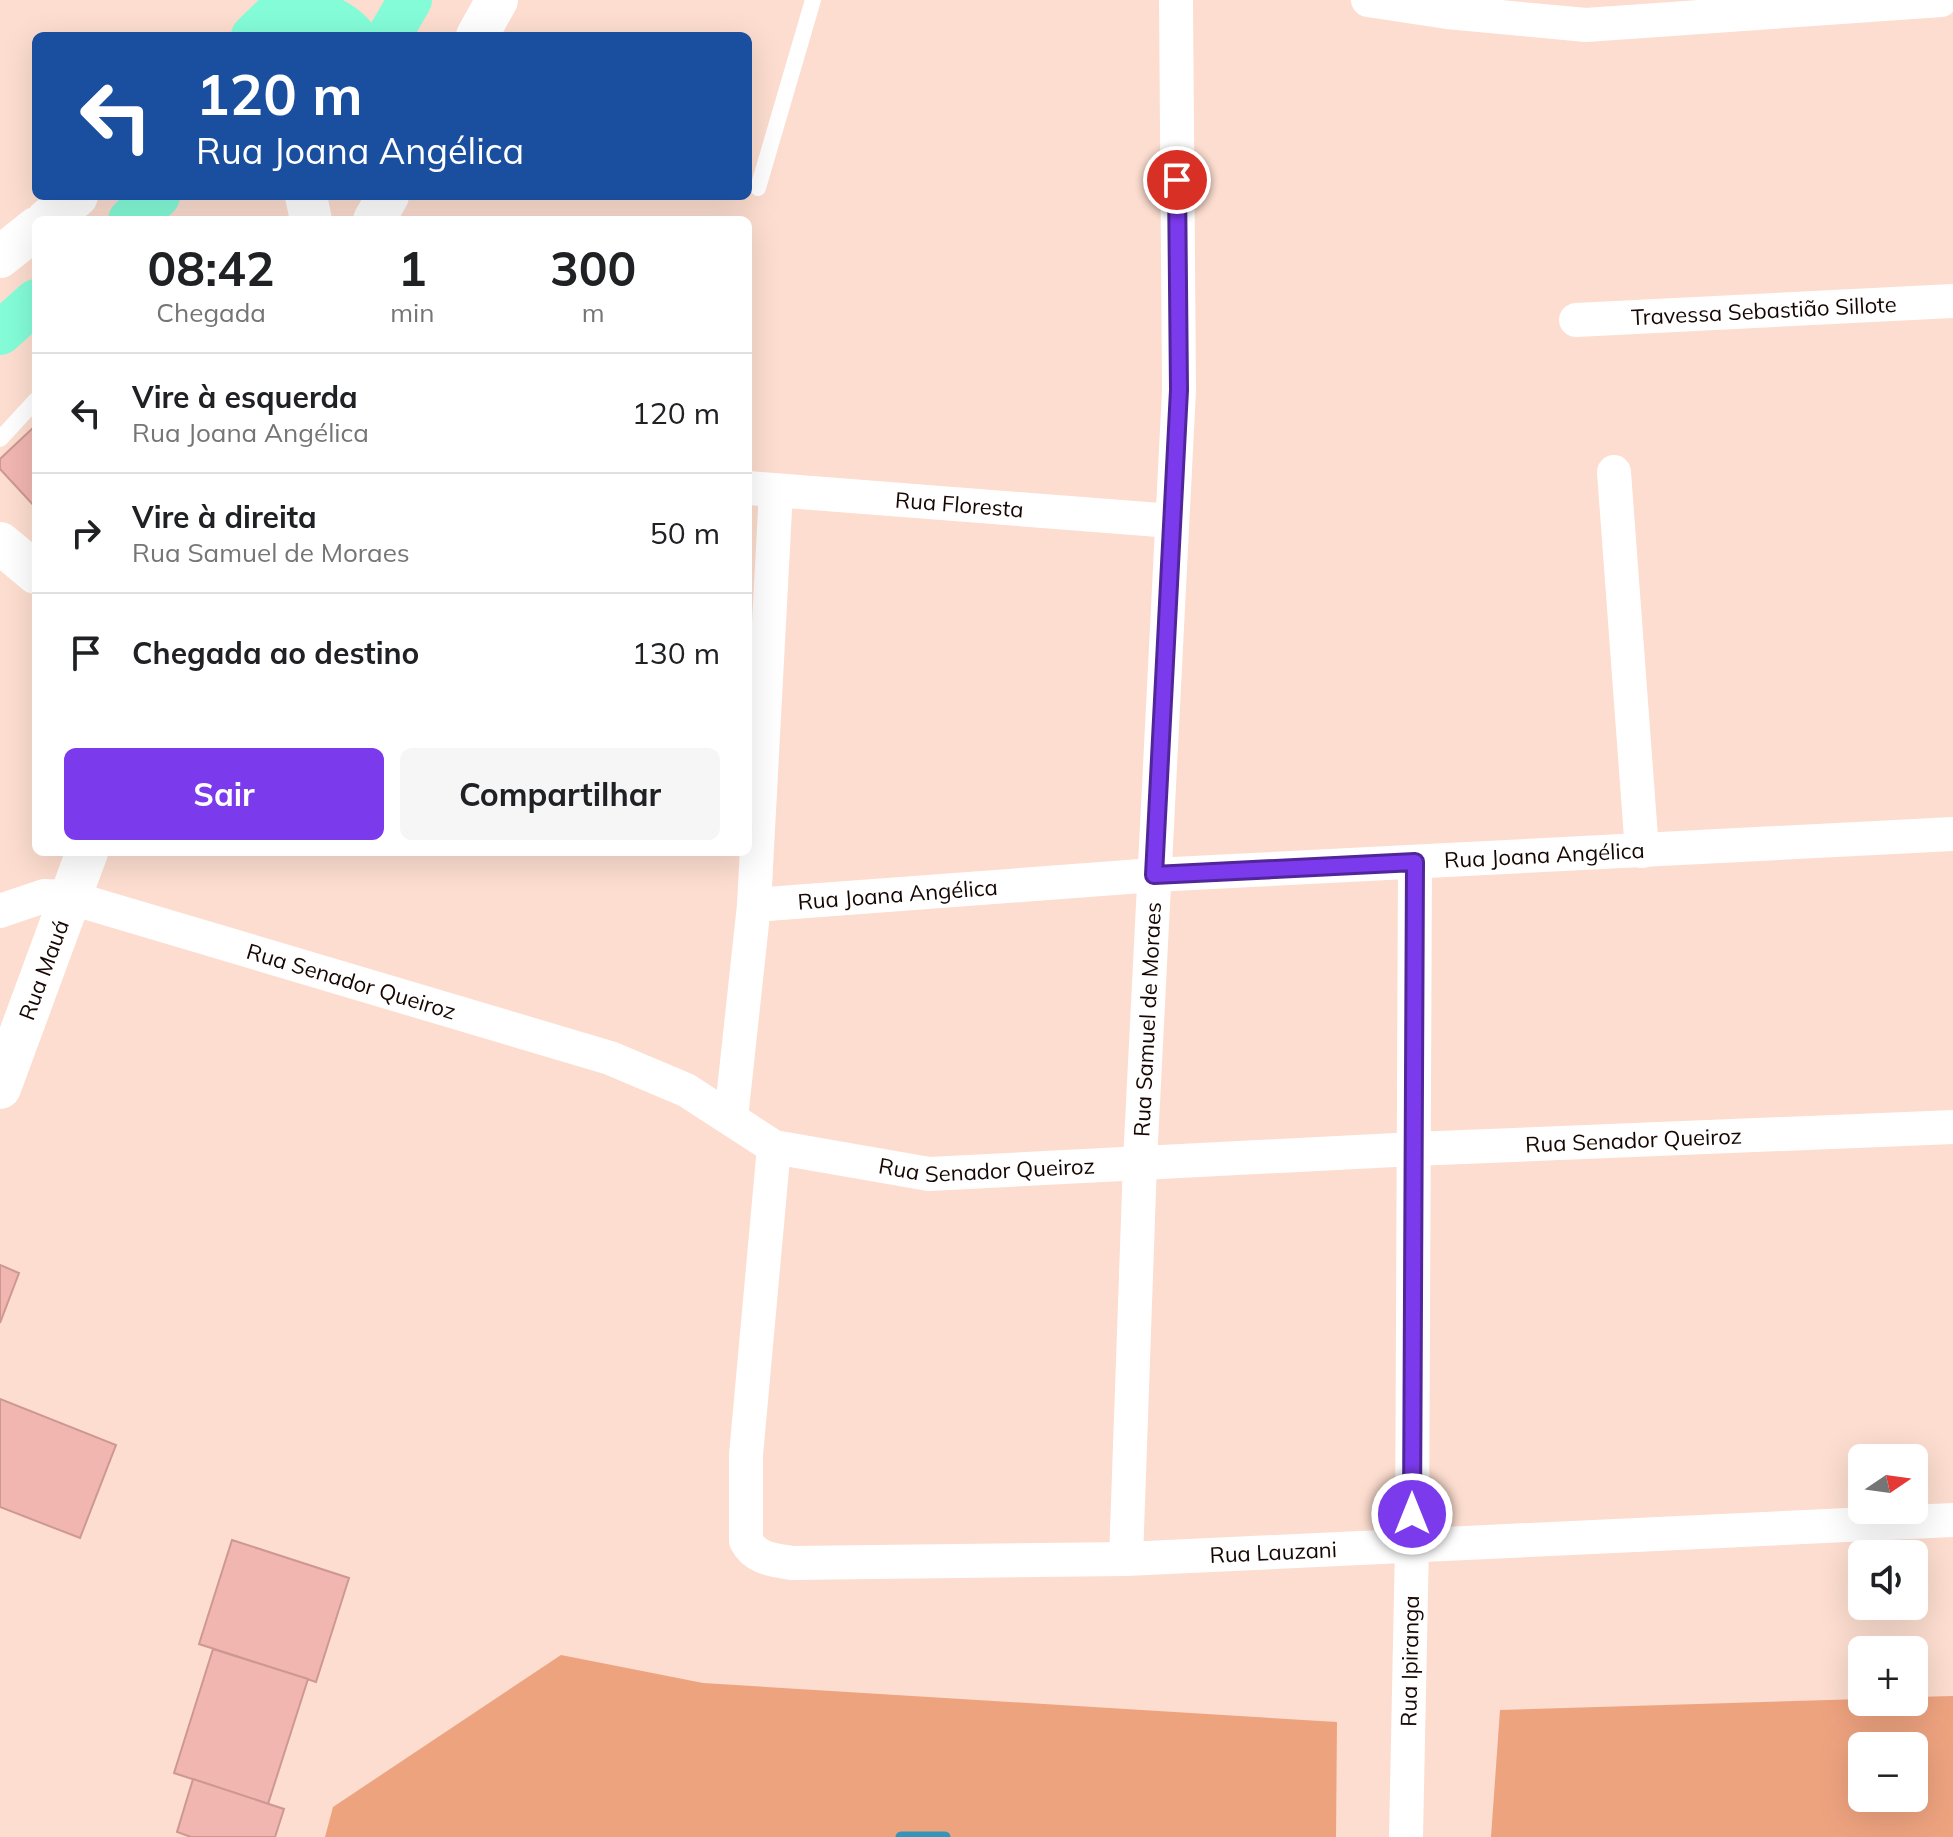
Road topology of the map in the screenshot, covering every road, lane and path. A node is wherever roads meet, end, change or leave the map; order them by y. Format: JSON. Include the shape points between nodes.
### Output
{"nodes":[{"id":1,"x":410,"y":0,"type":"edge"},
{"id":2,"x":497,"y":0,"type":"edge"},
{"id":3,"x":813,"y":0,"type":"edge"},
{"id":4,"x":1176,"y":0,"type":"edge"},
{"id":5,"x":1368,"y":0,"type":"edge"},
{"id":6,"x":1941,"y":0,"type":"edge"},
{"id":7,"x":1450,"y":6,"type":"edge"},
{"id":8,"x":1722,"y":8,"type":"edge"},
{"id":9,"x":273,"y":16,"type":"edge"},
{"id":10,"x":350,"y":32,"type":"edge"},
{"id":11,"x":391,"y":32,"type":"edge"},
{"id":12,"x":479,"y":32,"type":"edge"},
{"id":13,"x":758,"y":188,"type":"dead end"},
{"id":14,"x":72,"y":200,"type":"edge"},
{"id":15,"x":155,"y":200,"type":"edge"},
{"id":16,"x":52,"y":216,"type":"edge"},
{"id":17,"x":135,"y":216,"type":"edge"},
{"id":18,"x":32,"y":231,"type":"edge"},
{"id":19,"x":0,"y":257,"type":"edge"},
{"id":20,"x":1953,"y":301,"type":"edge"},
{"id":21,"x":32,"y":305,"type":"edge"},
{"id":22,"x":1576,"y":320,"type":"dead end"},
{"id":23,"x":0,"y":333,"type":"edge"},
{"id":24,"x":32,"y":404,"type":"edge"},
{"id":25,"x":0,"y":439,"type":"edge"},
{"id":26,"x":1614,"y":472,"type":"dead end"},
{"id":27,"x":762,"y":490,"type":"edge"},
{"id":28,"x":1172,"y":521,"type":"junction"},
{"id":29,"x":0,"y":543,"type":"edge"},
{"id":30,"x":32,"y":570,"type":"edge"},
{"id":31,"x":1953,"y":834,"type":"edge"},
{"id":32,"x":1642,"y":851,"type":"junction"},
{"id":33,"x":85,"y":856,"type":"edge"},
{"id":34,"x":1415,"y":862,"type":"junction"},
{"id":35,"x":1154,"y":875,"type":"junction"},
{"id":36,"x":68,"y":897,"type":"junction"},
{"id":37,"x":754,"y":905,"type":"junction"},
{"id":38,"x":0,"y":911,"type":"edge"},
{"id":39,"x":0,"y":1088,"type":"edge"},
{"id":40,"x":731,"y":1118,"type":"junction"},
{"id":41,"x":1953,"y":1127,"type":"edge"},
{"id":42,"x":774,"y":1147,"type":"junction"},
{"id":43,"x":1414,"y":1149,"type":"junction"},
{"id":44,"x":1140,"y":1162,"type":"junction"},
{"id":45,"x":1953,"y":1520,"type":"edge"},
{"id":46,"x":1412,"y":1545,"type":"junction"},
{"id":47,"x":1126,"y":1559,"type":"junction"},
{"id":48,"x":1406,"y":1837,"type":"edge"}],
"edges":[{"from":1,"to":11,"type":"main road"},
{"from":2,"to":12,"type":"street"},
{"from":3,"to":13,"type":"lane"},
{"from":4,"to":28,"type":"street","name":"Rua Samuel de Moraes","via":[[1179,390]]},
{"from":5,"to":7,"type":"street"},
{"from":6,"to":8,"type":"street"},
{"from":7,"to":8,"type":"street","via":[[1586,25]]},
{"from":9,"to":10,"type":"main road","via":[[315,12]]},
{"from":14,"to":16,"type":"street"},
{"from":15,"to":17,"type":"main road"},
{"from":18,"to":19,"type":"street"},
{"from":20,"to":22,"type":"street","name":"Travessa Sebastião Sillote"},
{"from":21,"to":23,"type":"main road"},
{"from":24,"to":25,"type":"lane"},
{"from":26,"to":32,"type":"street"},
{"from":27,"to":28,"type":"street","name":"Rua Floresta"},
{"from":27,"to":37,"type":"street"},
{"from":28,"to":35,"type":"street","name":"Rua Samuel de Moraes"},
{"from":29,"to":30,"type":"street"},
{"from":31,"to":32,"type":"street","name":"Rua Joana Angélica"},
{"from":32,"to":34,"type":"street","name":"Rua Joana Angélica"},
{"from":33,"to":36,"type":"street","name":"Rua Mauá"},
{"from":34,"to":35,"type":"street","name":"Rua Joana Angélica"},
{"from":34,"to":43,"type":"street","name":"Rua Ipiranga"},
{"from":35,"to":37,"type":"street","name":"Rua Joana Angélica"},
{"from":35,"to":44,"type":"street","name":"Rua Samuel de Moraes"},
{"from":36,"to":38,"type":"street","via":[[44,896]]},
{"from":36,"to":39,"type":"street","name":"Rua Mauá"},
{"from":36,"to":40,"type":"street","name":"Rua Senador Queiroz","via":[[610,1058],[686,1090]]},
{"from":37,"to":40,"type":"street"},
{"from":40,"to":42,"type":"street","name":"Rua Senador Queiroz"},
{"from":41,"to":43,"type":"street","name":"Rua Senador Queiroz"},
{"from":42,"to":44,"type":"street","name":"Rua Senador Queiroz","via":[[929,1174]]},
{"from":42,"to":47,"type":"street","name":"Rua Lauzani","via":[[746,1455],[746,1541],[757,1555],[792,1563]]},
{"from":43,"to":44,"type":"street","name":"Rua Senador Queiroz"},
{"from":43,"to":46,"type":"street","name":"Rua Ipiranga"},
{"from":44,"to":47,"type":"street","name":"Rua Samuel de Moraes"},
{"from":45,"to":46,"type":"street","name":"Rua Lauzani"},
{"from":46,"to":47,"type":"street","name":"Rua Lauzani"},
{"from":46,"to":48,"type":"street","name":"Rua Ipiranga"}]}
